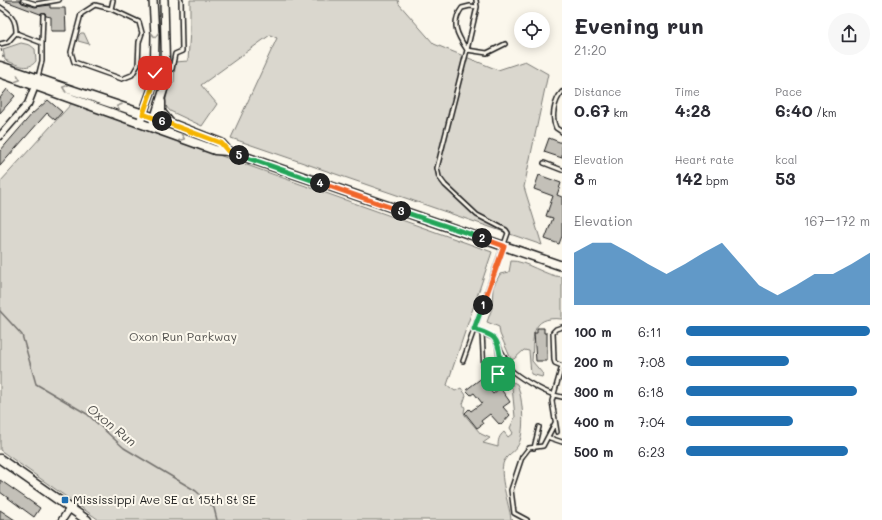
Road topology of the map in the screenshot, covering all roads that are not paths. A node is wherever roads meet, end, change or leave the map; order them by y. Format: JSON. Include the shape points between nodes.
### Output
{"nodes":[{"id":1,"x":23,"y":0,"type":"edge"},
{"id":2,"x":59,"y":0,"type":"edge"},
{"id":3,"x":113,"y":0,"type":"edge"},
{"id":4,"x":153,"y":0,"type":"edge"},
{"id":5,"x":164,"y":0,"type":"edge"},
{"id":6,"x":181,"y":0,"type":"edge"},
{"id":7,"x":476,"y":0,"type":"edge"},
{"id":8,"x":0,"y":8,"type":"edge"},
{"id":9,"x":477,"y":8,"type":"junction"},
{"id":10,"x":111,"y":9,"type":"junction"},
{"id":11,"x":42,"y":15,"type":"dead end"},
{"id":12,"x":16,"y":34,"type":"junction"},
{"id":13,"x":42,"y":43,"type":"junction"},
{"id":14,"x":0,"y":44,"type":"edge"},
{"id":15,"x":505,"y":44,"type":"dead end"},
{"id":16,"x":467,"y":50,"type":"junction"},
{"id":17,"x":2,"y":63,"type":"edge"},
{"id":18,"x":167,"y":70,"type":"junction"},
{"id":19,"x":0,"y":73,"type":"edge"},
{"id":20,"x":36,"y":82,"type":"junction"},
{"id":21,"x":562,"y":92,"type":"edge"},
{"id":22,"x":160,"y":102,"type":"junction"},
{"id":23,"x":142,"y":118,"type":"junction"},
{"id":24,"x":153,"y":122,"type":"junction"},
{"id":25,"x":170,"y":123,"type":"junction"},
{"id":26,"x":562,"y":132,"type":"edge"},
{"id":27,"x":0,"y":136,"type":"edge"},
{"id":28,"x":228,"y":151,"type":"junction"},
{"id":29,"x":544,"y":163,"type":"dead end"},
{"id":30,"x":562,"y":170,"type":"edge"},
{"id":31,"x":504,"y":246,"type":"junction"},
{"id":32,"x":562,"y":266,"type":"edge"},
{"id":33,"x":562,"y":327,"type":"edge"},
{"id":34,"x":474,"y":329,"type":"junction"},
{"id":35,"x":482,"y":332,"type":"junction"},
{"id":36,"x":498,"y":346,"type":"junction"},
{"id":37,"x":463,"y":361,"type":"dead end"},
{"id":38,"x":562,"y":366,"type":"edge"},
{"id":39,"x":553,"y":394,"type":"junction"},
{"id":40,"x":562,"y":397,"type":"edge"},
{"id":41,"x":554,"y":423,"type":"junction"},
{"id":42,"x":539,"y":427,"type":"dead end"},
{"id":43,"x":557,"y":432,"type":"dead end"},
{"id":44,"x":550,"y":438,"type":"dead end"},
{"id":45,"x":562,"y":442,"type":"edge"},
{"id":46,"x":534,"y":448,"type":"junction"},
{"id":47,"x":0,"y":459,"type":"edge"},
{"id":48,"x":70,"y":508,"type":"junction"},
{"id":49,"x":62,"y":520,"type":"edge"},
{"id":50,"x":88,"y":520,"type":"edge"},
{"id":51,"x":527,"y":520,"type":"edge"}],
"edges":[{"from":1,"to":2,"type":"lane","via":[[36,4]]},
{"from":3,"to":10,"type":"lane"},
{"from":4,"to":23,"type":"street","one_way":true,"via":[[155,73]]},
{"from":5,"to":18,"type":"street"},
{"from":6,"to":18,"type":"lane","via":[[182,51],[175,54],[172,69]]},
{"from":7,"to":9,"type":"lane"},
{"from":8,"to":12,"type":"lane","via":[[13,16]]},
{"from":9,"to":16,"type":"lane"},
{"from":9,"to":16,"type":"lane","via":[[462,8],[457,24],[457,34]]},
{"from":10,"to":10,"type":"lane","via":[[134,18],[142,27],[137,69],[132,75],[122,79],[74,62],[71,52],[84,11],[95,5]]},
{"from":11,"to":13,"type":"lane"},
{"from":12,"to":13,"type":"lane"},
{"from":12,"to":14,"type":"lane","via":[[8,42]]},
{"from":13,"to":20,"type":"lane","via":[[42,61]]},
{"from":15,"to":16,"type":"lane","via":[[487,53]]},
{"from":16,"to":31,"type":"lane","via":[[437,168],[438,177],[477,215],[506,230],[508,233]]},
{"from":17,"to":20,"type":"main road"},
{"from":18,"to":22,"type":"street"},
{"from":19,"to":20,"type":"main road","one_way":true},
{"from":20,"to":23,"type":"main road"},
{"from":20,"to":27,"type":"street","via":[[28,104]]},
{"from":21,"to":26,"type":"lane","via":[[552,119],[556,128]]},
{"from":22,"to":24,"type":"street"},
{"from":22,"to":25,"type":"main road","via":[[162,112]]},
{"from":23,"to":24,"type":"main road"},
{"from":24,"to":25,"type":"main road"},
{"from":24,"to":28,"type":"main road","one_way":true,"via":[[215,150]]},
{"from":25,"to":28,"type":"main road","via":[[221,143]]},
{"from":28,"to":31,"type":"main road"},
{"from":29,"to":30,"type":"lane"},
{"from":31,"to":32,"type":"main road"},
{"from":31,"to":34,"type":"lane"},
{"from":33,"to":38,"type":"lane","via":[[553,332],[554,360]]},
{"from":34,"to":35,"type":"lane"},
{"from":34,"to":37,"type":"lane"},
{"from":35,"to":36,"type":"lane","via":[[494,338]]},
{"from":35,"to":36,"type":"lane","via":[[484,372],[488,376],[498,374],[501,370]]},
{"from":36,"to":39,"type":"lane","via":[[512,371]]},
{"from":38,"to":39,"type":"lane"},
{"from":39,"to":40,"type":"lane"},
{"from":39,"to":41,"type":"lane"},
{"from":41,"to":43,"type":"lane"},
{"from":41,"to":46,"type":"lane","via":[[543,446]]},
{"from":42,"to":46,"type":"lane"},
{"from":44,"to":45,"type":"lane"},
{"from":46,"to":51,"type":"lane","via":[[529,448],[522,457],[511,490],[514,513]]},
{"from":47,"to":48,"type":"main road"},
{"from":48,"to":49,"type":"street"},
{"from":48,"to":50,"type":"main road"}]}
